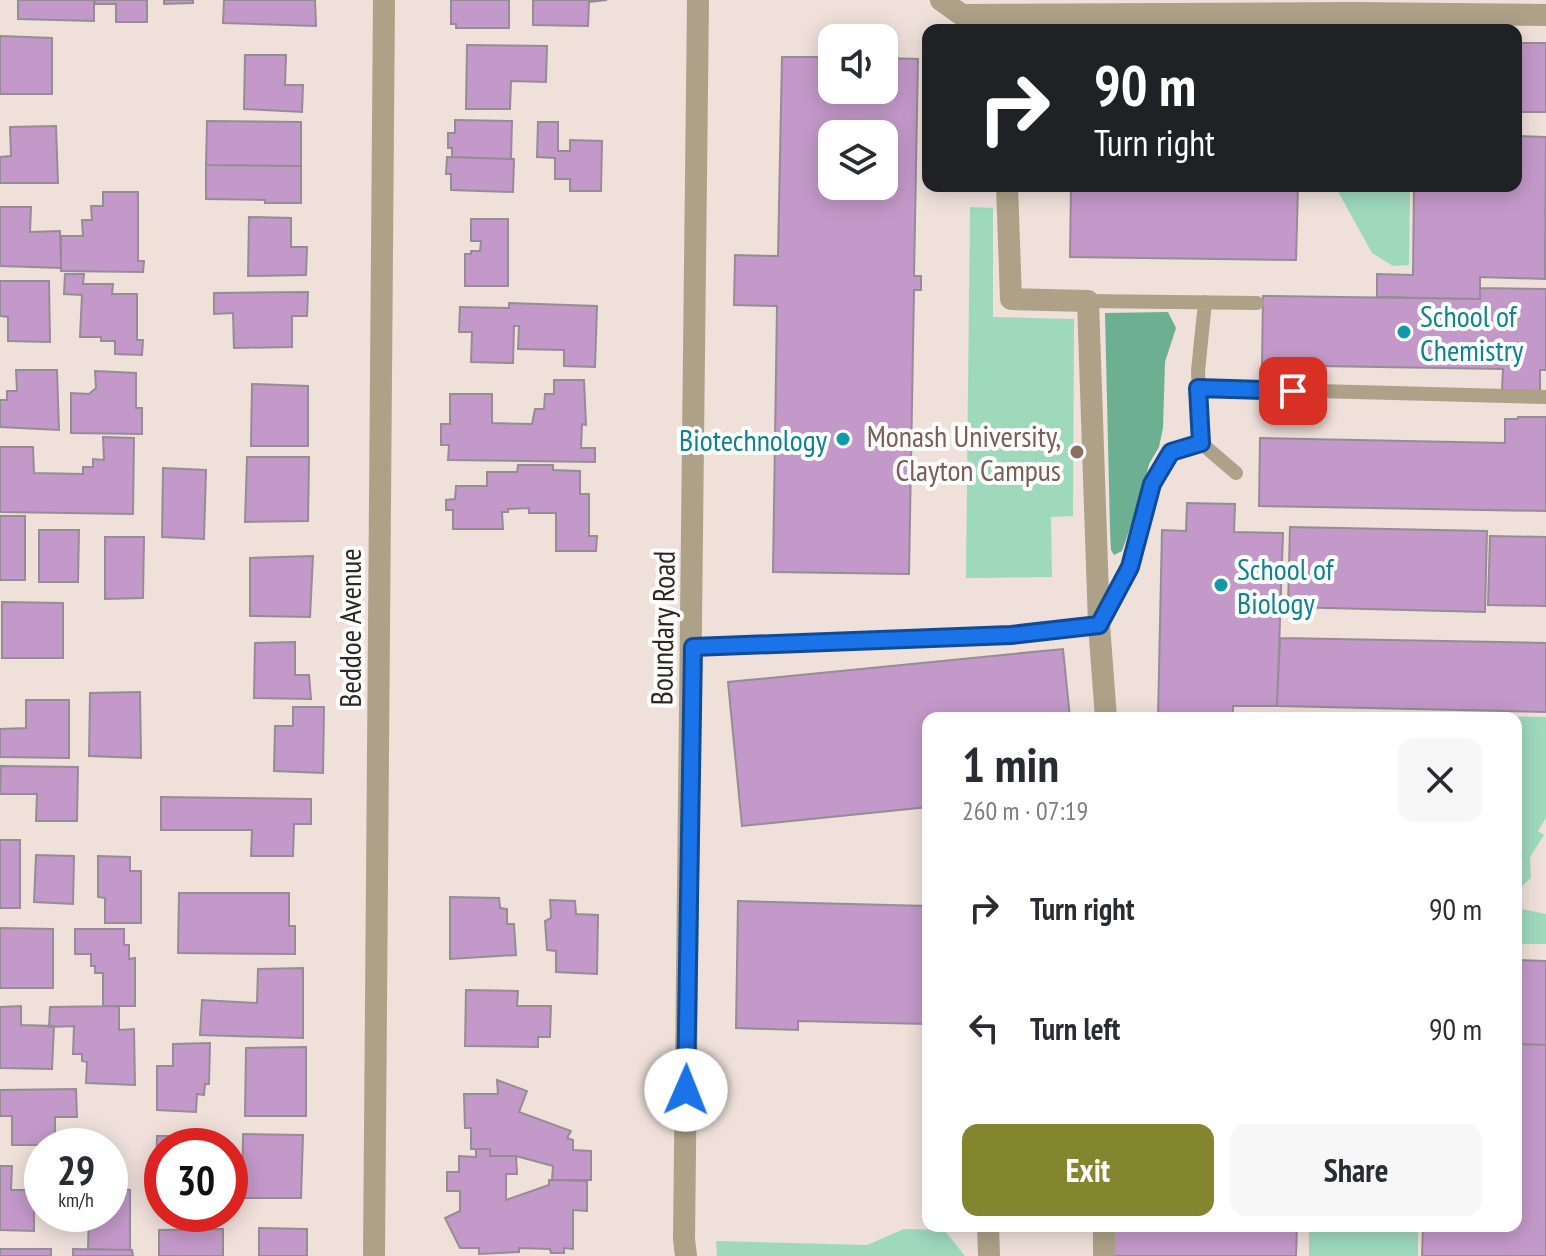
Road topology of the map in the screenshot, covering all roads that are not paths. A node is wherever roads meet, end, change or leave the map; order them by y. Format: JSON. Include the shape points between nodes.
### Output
{"nodes":[{"id":1,"x":384,"y":0,"type":"edge"},
{"id":2,"x":698,"y":0,"type":"edge"},
{"id":3,"x":941,"y":0,"type":"edge"},
{"id":4,"x":1354,"y":6,"type":"edge"},
{"id":5,"x":1250,"y":7,"type":"edge"},
{"id":6,"x":1002,"y":15,"type":"edge"},
{"id":7,"x":1546,"y":15,"type":"edge"},
{"id":8,"x":1007,"y":192,"type":"edge"},
{"id":9,"x":1088,"y":301,"type":"junction"},
{"id":10,"x":1205,"y":302,"type":"junction"},
{"id":11,"x":1257,"y":303,"type":"dead end"},
{"id":12,"x":1198,"y":388,"type":"junction"},
{"id":13,"x":1546,"y":397,"type":"edge"},
{"id":14,"x":1201,"y":443,"type":"junction"},
{"id":15,"x":1236,"y":473,"type":"dead end"},
{"id":16,"x":1099,"y":625,"type":"junction"},
{"id":17,"x":693,"y":647,"type":"junction"},
{"id":18,"x":1106,"y":712,"type":"edge"},
{"id":19,"x":988,"y":1232,"type":"edge"},
{"id":20,"x":1104,"y":1232,"type":"edge"},
{"id":21,"x":374,"y":1256,"type":"edge"},
{"id":22,"x":686,"y":1256,"type":"edge"},
{"id":23,"x":989,"y":1256,"type":"edge"},
{"id":24,"x":1104,"y":1256,"type":"edge"}],
"edges":[{"from":1,"to":21,"type":"street","name":"Beddoe Avenue"},
{"from":2,"to":17,"type":"street","name":"Boundary Road"},
{"from":3,"to":6,"type":"street","via":[[962,15]]},
{"from":4,"to":5,"type":"street"},
{"from":4,"to":7,"type":"street"},
{"from":5,"to":6,"type":"street"},
{"from":8,"to":9,"type":"street","via":[[1011,299]]},
{"from":9,"to":10,"type":"lane"},
{"from":9,"to":16,"type":"street"},
{"from":10,"to":11,"type":"lane"},
{"from":10,"to":12,"type":"lane"},
{"from":12,"to":13,"type":"lane"},
{"from":12,"to":14,"type":"lane"},
{"from":14,"to":15,"type":"lane"},
{"from":14,"to":16,"type":"lane","via":[[1171,452],[1152,484],[1130,567]]},
{"from":16,"to":17,"type":"lane","via":[[1011,635]]},
{"from":16,"to":18,"type":"street"},
{"from":17,"to":22,"type":"street","name":"Boundary Road"},
{"from":19,"to":23,"type":"street"},
{"from":20,"to":24,"type":"street"}]}
